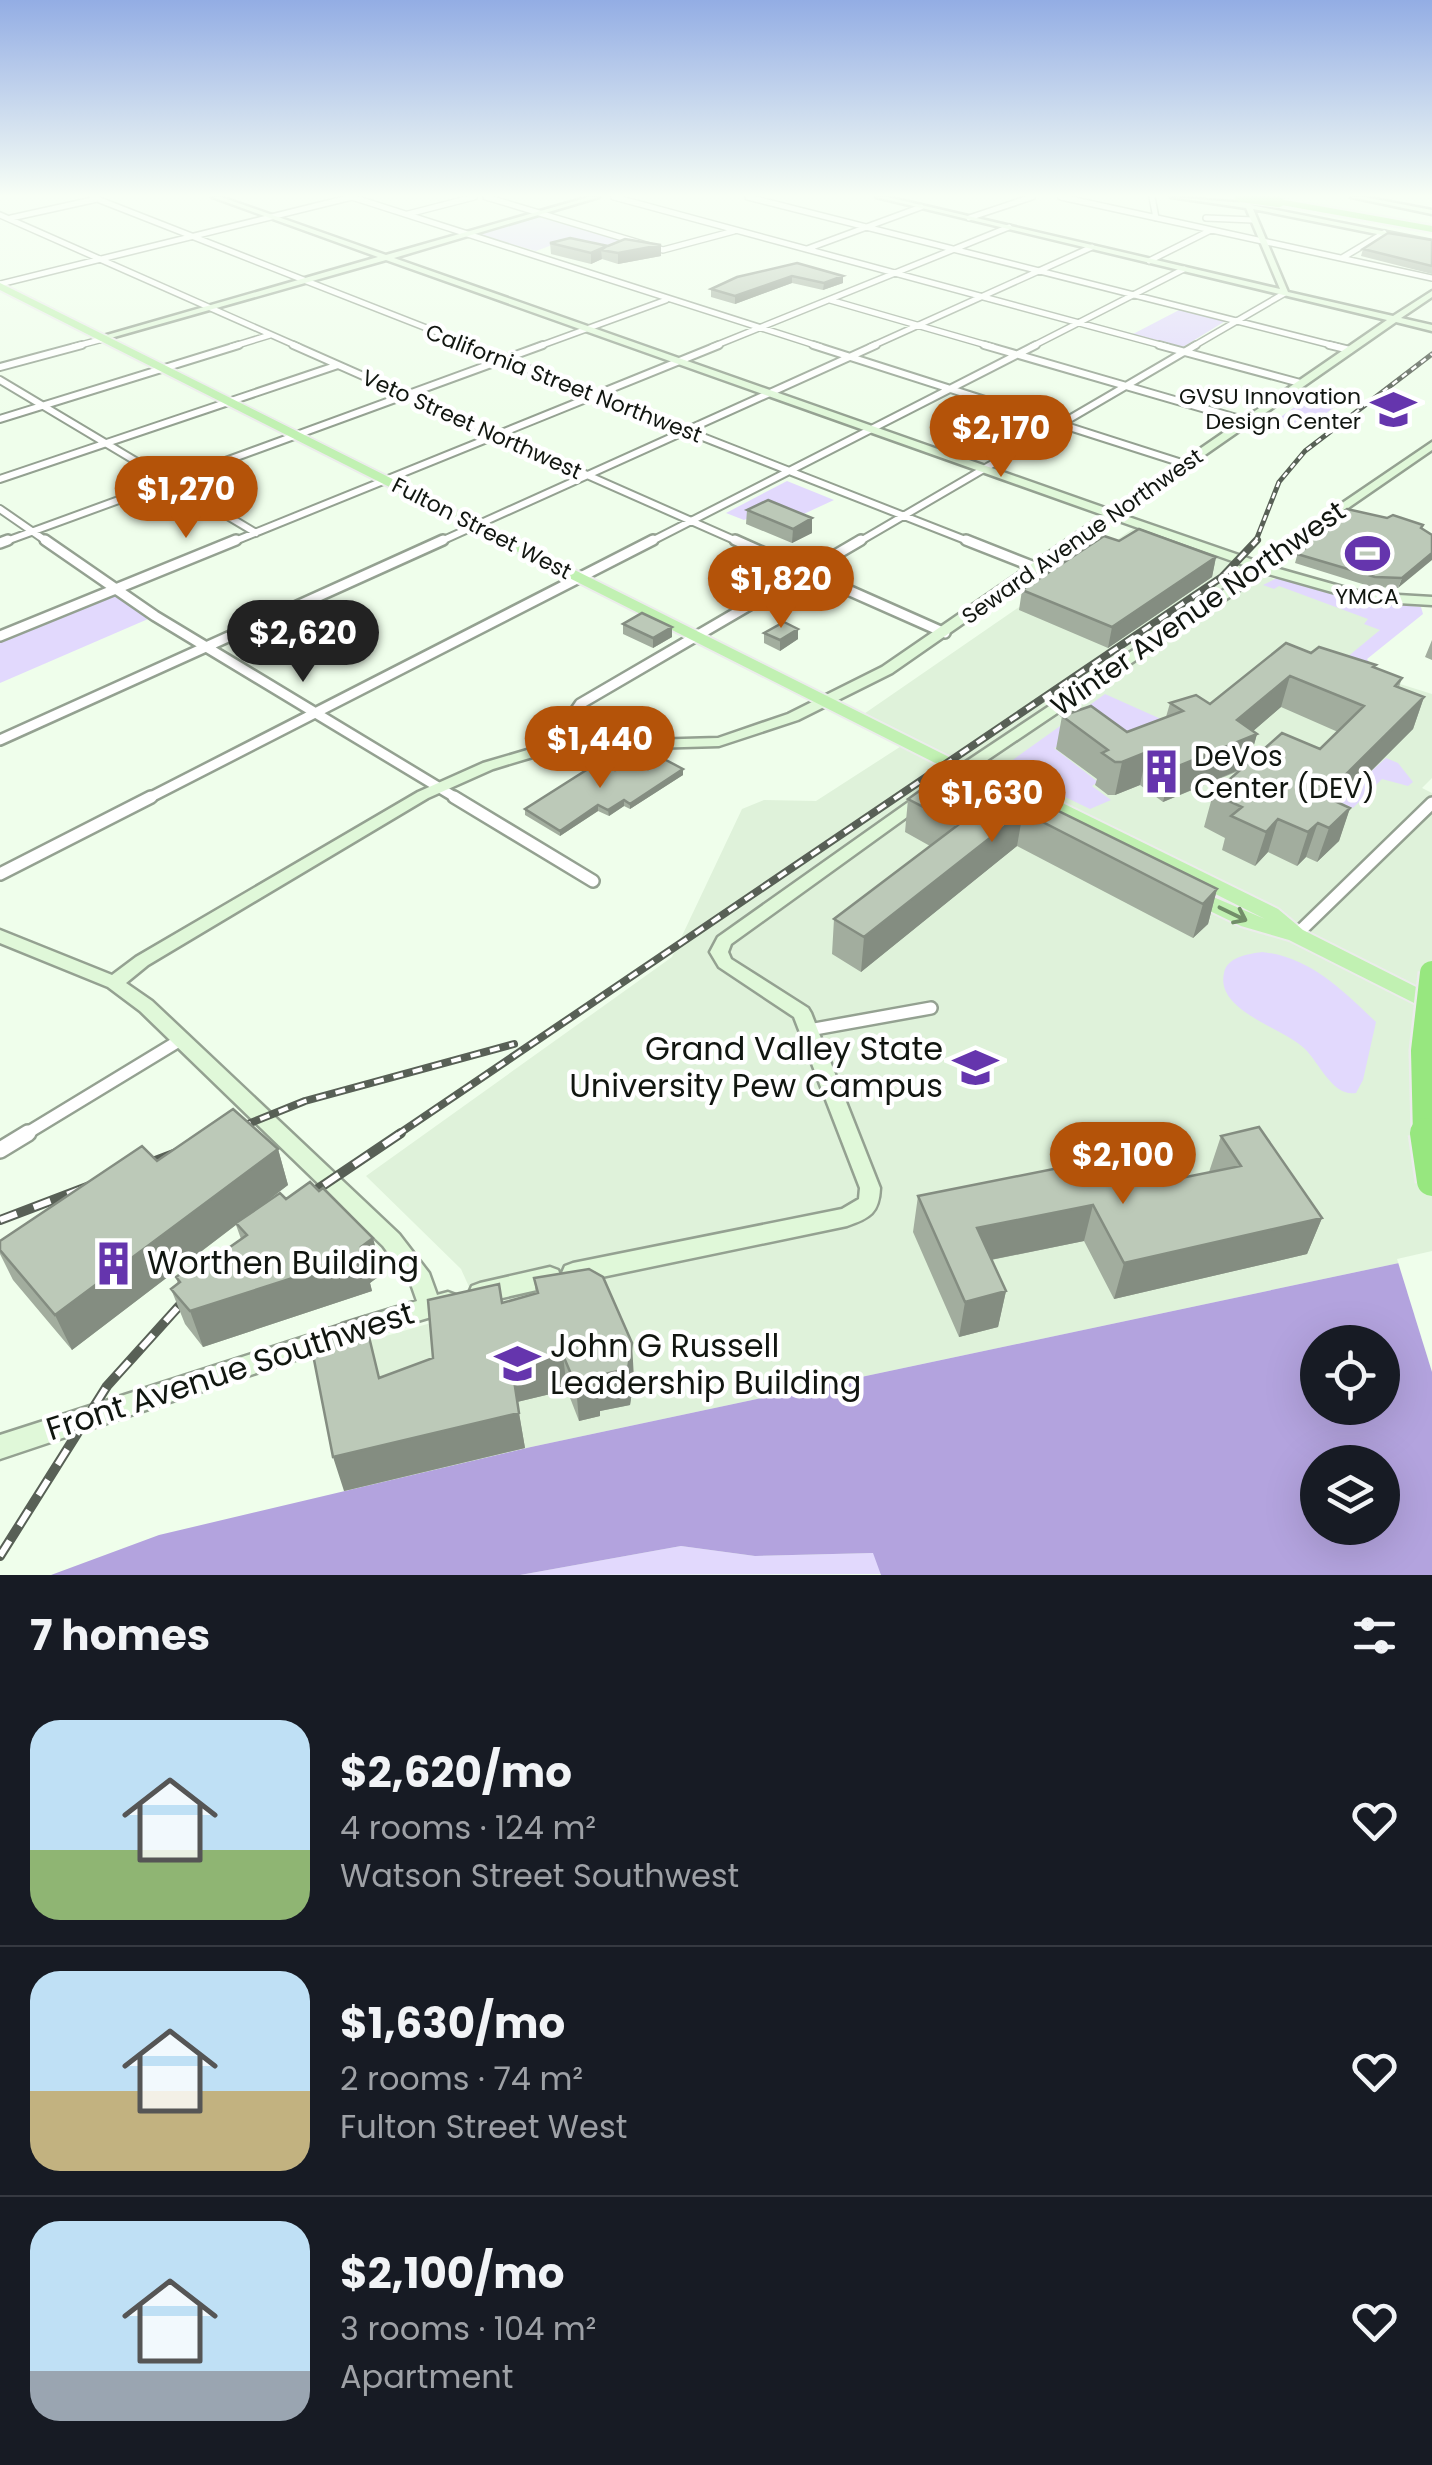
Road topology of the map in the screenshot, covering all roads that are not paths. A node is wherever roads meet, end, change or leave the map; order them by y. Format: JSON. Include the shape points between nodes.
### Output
{"nodes":[{"id":1,"x":58,"y":270,"type":"edge"},
{"id":2,"x":124,"y":270,"type":"edge"},
{"id":3,"x":280,"y":270,"type":"edge"},
{"id":4,"x":338,"y":270,"type":"edge"},
{"id":5,"x":424,"y":270,"type":"edge"},
{"id":6,"x":578,"y":270,"type":"edge"},
{"id":7,"x":887,"y":270,"type":"edge"},
{"id":8,"x":902,"y":270,"type":"edge"},
{"id":9,"x":1181,"y":270,"type":"edge"},
{"id":10,"x":1190,"y":270,"type":"edge"},
{"id":11,"x":1275,"y":270,"type":"edge"},
{"id":12,"x":1398,"y":270,"type":"edge"},
{"id":13,"x":1038,"y":271,"type":"joint"},
{"id":14,"x":896,"y":273,"type":"junction"},
{"id":15,"x":1432,"y":278,"type":"edge"},
{"id":16,"x":304,"y":280,"type":"junction"},
{"id":17,"x":0,"y":285,"type":"edge"},
{"id":18,"x":1285,"y":293,"type":"junction"},
{"id":19,"x":1432,"y":293,"type":"edge"},
{"id":20,"x":1133,"y":295,"type":"junction"},
{"id":21,"x":981,"y":296,"type":"junction"},
{"id":22,"x":668,"y":300,"type":"junction"},
{"id":23,"x":830,"y":300,"type":"junction"},
{"id":24,"x":209,"y":308,"type":"junction"},
{"id":25,"x":1396,"y":319,"type":"junction"},
{"id":26,"x":1236,"y":321,"type":"junction"},
{"id":27,"x":1077,"y":323,"type":"junction"},
{"id":28,"x":919,"y":325,"type":"junction"},
{"id":29,"x":758,"y":328,"type":"junction"},
{"id":30,"x":1432,"y":328,"type":"edge"},
{"id":31,"x":586,"y":329,"type":"junction"},
{"id":32,"x":271,"y":335,"type":"junction"},
{"id":33,"x":103,"y":338,"type":"junction"},
{"id":34,"x":1350,"y":350,"type":"junction"},
{"id":35,"x":1184,"y":352,"type":"junction"},
{"id":36,"x":1018,"y":354,"type":"junction"},
{"id":37,"x":849,"y":357,"type":"junction"},
{"id":38,"x":504,"y":359,"type":"junction"},
{"id":39,"x":679,"y":361,"type":"junction"},
{"id":40,"x":339,"y":365,"type":"junction"},
{"id":41,"x":0,"y":368,"type":"edge"},
{"id":42,"x":162,"y":368,"type":"junction"},
{"id":43,"x":0,"y":380,"type":"edge"},
{"id":44,"x":1300,"y":383,"type":"junction"},
{"id":45,"x":1126,"y":385,"type":"junction"},
{"id":46,"x":948,"y":389,"type":"junction"},
{"id":47,"x":771,"y":392,"type":"junction"},
{"id":48,"x":406,"y":395,"type":"junction"},
{"id":49,"x":595,"y":395,"type":"junction"},
{"id":50,"x":229,"y":402,"type":"junction"},
{"id":51,"x":42,"y":406,"type":"junction"},
{"id":52,"x":0,"y":419,"type":"edge"},
{"id":53,"x":1247,"y":421,"type":"junction"},
{"id":54,"x":1059,"y":425,"type":"junction"},
{"id":55,"x":873,"y":428,"type":"junction"},
{"id":56,"x":687,"y":431,"type":"junction"},
{"id":57,"x":296,"y":434,"type":"junction"},
{"id":58,"x":498,"y":435,"type":"junction"},
{"id":59,"x":106,"y":443,"type":"junction"},
{"id":60,"x":1432,"y":445,"type":"edge"},
{"id":61,"x":1185,"y":464,"type":"junction"},
{"id":62,"x":985,"y":468,"type":"junction"},
{"id":63,"x":789,"y":471,"type":"junction"},
{"id":64,"x":589,"y":476,"type":"junction"},
{"id":65,"x":0,"y":479,"type":"edge"},
{"id":66,"x":386,"y":480,"type":"junction"},
{"id":67,"x":168,"y":481,"type":"junction"},
{"id":68,"x":0,"y":509,"type":"edge"},
{"id":69,"x":1114,"y":513,"type":"junction"},
{"id":70,"x":903,"y":516,"type":"junction"},
{"id":71,"x":692,"y":521,"type":"junction"},
{"id":72,"x":476,"y":526,"type":"junction"},
{"id":73,"x":31,"y":531,"type":"junction"},
{"id":74,"x":256,"y":533,"type":"junction"},
{"id":75,"x":0,"y":543,"type":"edge"},
{"id":76,"x":1037,"y":568,"type":"junction"},
{"id":77,"x":1264,"y":568,"type":"junction"},
{"id":78,"x":808,"y":572,"type":"junction"},
{"id":79,"x":579,"y":578,"type":"junction"},
{"id":80,"x":113,"y":590,"type":"junction"},
{"id":81,"x":1432,"y":601,"type":"edge"},
{"id":82,"x":944,"y":633,"type":"junction"},
{"id":83,"x":0,"y":636,"type":"edge"},
{"id":84,"x":698,"y":637,"type":"junction"},
{"id":85,"x":207,"y":648,"type":"junction"},
{"id":86,"x":826,"y":702,"type":"junction"},
{"id":87,"x":314,"y":714,"type":"junction"},
{"id":88,"x":571,"y":718,"type":"dead end"},
{"id":89,"x":0,"y":740,"type":"edge"},
{"id":90,"x":963,"y":770,"type":"junction"},
{"id":91,"x":438,"y":787,"type":"junction"},
{"id":92,"x":1432,"y":792,"type":"edge"},
{"id":93,"x":1431,"y":803,"type":"edge"},
{"id":94,"x":0,"y":874,"type":"edge"},
{"id":95,"x":593,"y":881,"type":"dead end"},
{"id":96,"x":1296,"y":935,"type":"junction"},
{"id":97,"x":0,"y":936,"type":"edge"},
{"id":98,"x":1432,"y":973,"type":"edge"},
{"id":99,"x":114,"y":983,"type":"junction"},
{"id":100,"x":1432,"y":1004,"type":"edge"},
{"id":101,"x":931,"y":1008,"type":"dead end"},
{"id":102,"x":809,"y":1030,"type":"junction"},
{"id":103,"x":183,"y":1038,"type":"junction"},
{"id":104,"x":0,"y":1150,"type":"edge"},
{"id":105,"x":1432,"y":1181,"type":"edge"},
{"id":106,"x":430,"y":1306,"type":"junction"},
{"id":107,"x":0,"y":1447,"type":"edge"}],
"edges":[{"from":1,"to":17,"type":"street"},
{"from":2,"to":24,"type":"street","name":"Veto Street Northwest"},
{"from":3,"to":16,"type":"street","name":"California Street Northwest"},
{"from":4,"to":16,"type":"street"},
{"from":5,"to":31,"type":"street"},
{"from":6,"to":22,"type":"street"},
{"from":7,"to":14,"type":"street"},
{"from":8,"to":14,"type":"street"},
{"from":9,"to":20,"type":"street"},
{"from":10,"to":18,"type":"street"},
{"from":11,"to":18,"type":"street"},
{"from":12,"to":15,"type":"street"},
{"from":13,"to":20,"type":"street"},
{"from":13,"to":21,"type":"street"},
{"from":14,"to":21,"type":"street"},
{"from":14,"to":23,"type":"street"},
{"from":16,"to":24,"type":"street"},
{"from":16,"to":38,"type":"street","name":"California Street Northwest"},
{"from":17,"to":33,"type":"main road","name":"Fulton Street West"},
{"from":18,"to":25,"type":"street"},
{"from":18,"to":26,"type":"street"},
{"from":19,"to":25,"type":"street","name":"Seward Avenue Northwest"},
{"from":20,"to":26,"type":"street"},
{"from":20,"to":27,"type":"street"},
{"from":21,"to":27,"type":"street"},
{"from":21,"to":28,"type":"street"},
{"from":22,"to":29,"type":"street"},
{"from":22,"to":31,"type":"street"},
{"from":23,"to":28,"type":"street"},
{"from":23,"to":29,"type":"street"},
{"from":24,"to":32,"type":"street","name":"Veto Street Northwest"},
{"from":24,"to":33,"type":"street"},
{"from":25,"to":30,"type":"street"},
{"from":25,"to":34,"type":"street","name":"Seward Avenue Northwest"},
{"from":26,"to":34,"type":"street"},
{"from":26,"to":35,"type":"street"},
{"from":27,"to":35,"type":"street"},
{"from":27,"to":36,"type":"street"},
{"from":28,"to":36,"type":"street"},
{"from":28,"to":37,"type":"street"},
{"from":29,"to":37,"type":"street"},
{"from":29,"to":39,"type":"street"},
{"from":31,"to":38,"type":"street"},
{"from":31,"to":39,"type":"street"},
{"from":32,"to":40,"type":"street","name":"Veto Street Northwest"},
{"from":32,"to":42,"type":"street"},
{"from":33,"to":41,"type":"street"},
{"from":33,"to":42,"type":"main road","name":"Fulton Street West"},
{"from":34,"to":44,"type":"street","name":"Seward Avenue Northwest"},
{"from":35,"to":44,"type":"street"},
{"from":35,"to":45,"type":"street"},
{"from":36,"to":45,"type":"street"},
{"from":36,"to":46,"type":"street"},
{"from":37,"to":46,"type":"street"},
{"from":37,"to":47,"type":"street"},
{"from":38,"to":48,"type":"street"},
{"from":38,"to":49,"type":"street","name":"California Street Northwest"},
{"from":39,"to":47,"type":"street"},
{"from":39,"to":49,"type":"street"},
{"from":40,"to":48,"type":"street","name":"Veto Street Northwest"},
{"from":40,"to":50,"type":"street"},
{"from":42,"to":50,"type":"main road","name":"Fulton Street West"},
{"from":42,"to":51,"type":"street"},
{"from":43,"to":51,"type":"street"},
{"from":44,"to":53,"type":"street","name":"Seward Avenue Northwest"},
{"from":45,"to":53,"type":"street"},
{"from":45,"to":54,"type":"street"},
{"from":46,"to":54,"type":"street"},
{"from":46,"to":55,"type":"street"},
{"from":47,"to":55,"type":"street"},
{"from":47,"to":56,"type":"street"},
{"from":48,"to":57,"type":"street"},
{"from":48,"to":58,"type":"street","name":"Veto Street Northwest"},
{"from":49,"to":56,"type":"street","name":"California Street Northwest"},
{"from":49,"to":58,"type":"street"},
{"from":50,"to":57,"type":"main road","name":"Fulton Street West"},
{"from":50,"to":59,"type":"street"},
{"from":51,"to":52,"type":"street"},
{"from":51,"to":59,"type":"street"},
{"from":53,"to":61,"type":"street","name":"Seward Avenue Northwest"},
{"from":54,"to":61,"type":"street"},
{"from":54,"to":62,"type":"street"},
{"from":55,"to":62,"type":"street"},
{"from":55,"to":63,"type":"street"},
{"from":56,"to":63,"type":"street","name":"California Street Northwest"},
{"from":56,"to":64,"type":"street"},
{"from":57,"to":66,"type":"main road","name":"Fulton Street West"},
{"from":57,"to":67,"type":"street"},
{"from":58,"to":64,"type":"street","name":"Veto Street Northwest"},
{"from":58,"to":66,"type":"street"},
{"from":59,"to":65,"type":"street"},
{"from":59,"to":67,"type":"street"},
{"from":60,"to":77,"type":"street","name":"Winter Avenue Northwest"},
{"from":61,"to":69,"type":"street","name":"Seward Avenue Northwest"},
{"from":62,"to":69,"type":"street"},
{"from":62,"to":70,"type":"street"},
{"from":63,"to":70,"type":"street","name":"California Street Northwest"},
{"from":63,"to":71,"type":"street"},
{"from":64,"to":71,"type":"street","name":"Veto Street Northwest"},
{"from":64,"to":72,"type":"street"},
{"from":66,"to":72,"type":"main road","name":"Fulton Street West"},
{"from":66,"to":74,"type":"street"},
{"from":67,"to":73,"type":"street"},
{"from":67,"to":74,"type":"street"},
{"from":68,"to":73,"type":"street"},
{"from":69,"to":76,"type":"street","name":"Seward Avenue Northwest"},
{"from":69,"to":77,"type":"street"},
{"from":70,"to":76,"type":"street","name":"California Street Northwest"},
{"from":70,"to":78,"type":"street"},
{"from":71,"to":78,"type":"street","name":"Veto Street Northwest"},
{"from":71,"to":79,"type":"street"},
{"from":72,"to":79,"type":"main road","name":"Fulton Street West"},
{"from":72,"to":85,"type":"street"},
{"from":73,"to":75,"type":"street"},
{"from":73,"to":80,"type":"street"},
{"from":74,"to":80,"type":"street"},
{"from":76,"to":82,"type":"street","name":"Seward Avenue Northwest"},
{"from":77,"to":81,"type":"street","via":[[1342,592]]},
{"from":77,"to":90,"type":"street","name":"Winter Avenue Northwest"},
{"from":78,"to":82,"type":"street","name":"Veto Street Northwest"},
{"from":78,"to":84,"type":"street"},
{"from":79,"to":84,"type":"main road","name":"Fulton Street West"},
{"from":79,"to":87,"type":"street"},
{"from":80,"to":83,"type":"street"},
{"from":80,"to":85,"type":"street"},
{"from":82,"to":86,"type":"street","name":"Seward Avenue Northwest"},
{"from":84,"to":86,"type":"main road","name":"Fulton Street West"},
{"from":84,"to":88,"type":"street","via":[[580,704]]},
{"from":85,"to":87,"type":"street"},
{"from":85,"to":89,"type":"street"},
{"from":86,"to":90,"type":"main road","name":"Fulton Street West"},
{"from":86,"to":91,"type":"street","name":"Seward Avenue Northwest","via":[[719,742],[534,752]]},
{"from":87,"to":91,"type":"street"},
{"from":87,"to":94,"type":"street"},
{"from":90,"to":96,"type":"main road","name":"Fulton Street West","via":[[975,784],[1248,922]]},
{"from":90,"to":102,"type":"street","name":"Winter Avenue Northwest","via":[[720,947],[720,957],[739,973],[792,1003]]},
{"from":91,"to":95,"type":"street"},
{"from":91,"to":99,"type":"street","name":"Seward Avenue Northwest"},
{"from":92,"to":93,"type":"street"},
{"from":93,"to":96,"type":"street"},
{"from":96,"to":100,"type":"main road","name":"Fulton Street West"},
{"from":97,"to":99,"type":"street"},
{"from":98,"to":105,"type":"highway","bridge":true,"via":[[1422,1080]]},
{"from":99,"to":103,"type":"street"},
{"from":101,"to":102,"type":"street"},
{"from":102,"to":106,"type":"street","name":"Front Avenue Southwest","via":[[870,1188],[868,1204],[855,1216]]},
{"from":103,"to":104,"type":"street"},
{"from":103,"to":106,"type":"street","via":[[408,1258]]},
{"from":106,"to":107,"type":"street","name":"Front Avenue Southwest"}]}
